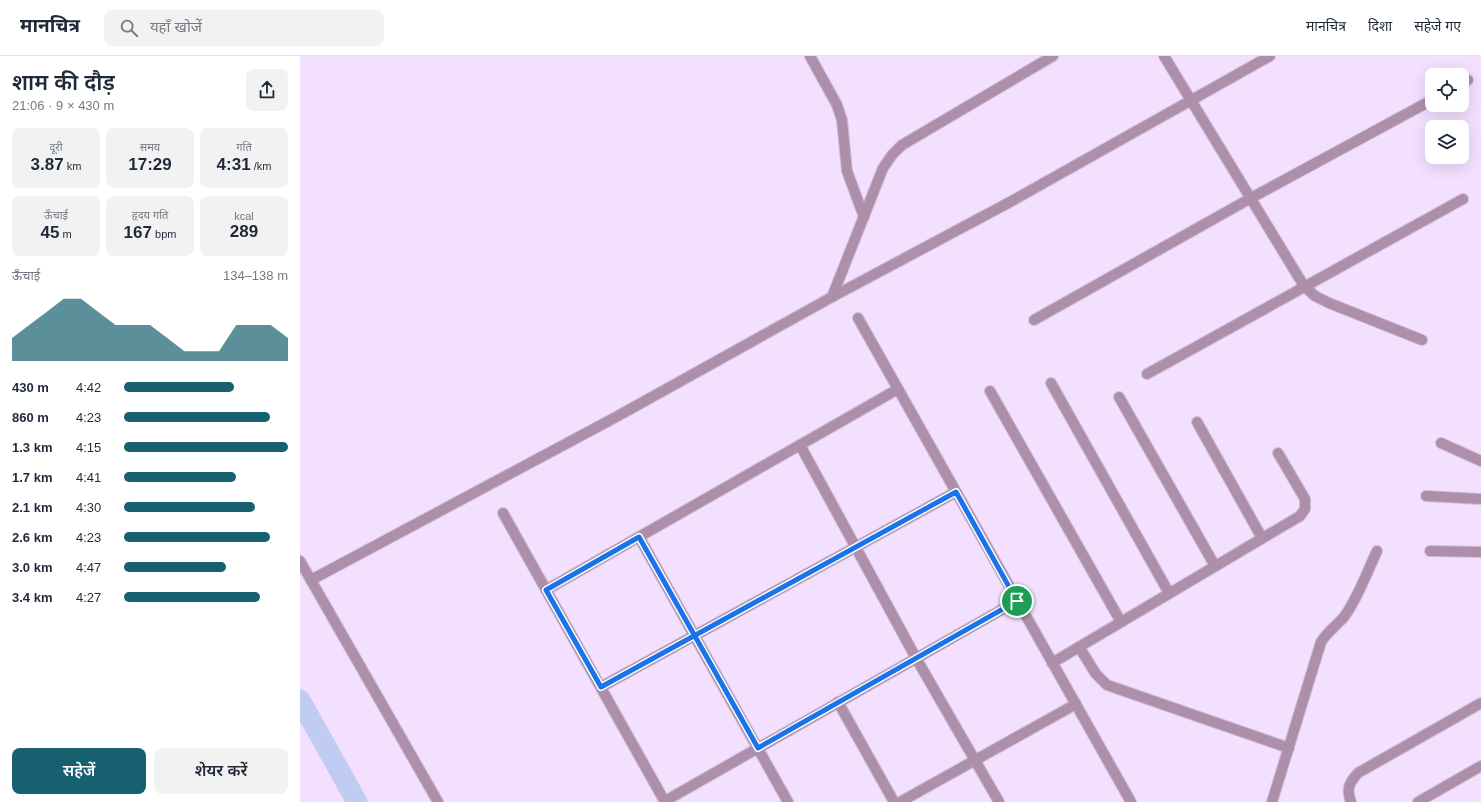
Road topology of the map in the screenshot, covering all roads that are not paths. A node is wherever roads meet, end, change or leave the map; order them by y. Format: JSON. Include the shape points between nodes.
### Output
{"nodes":[{"id":1,"x":810,"y":56,"type":"edge"},
{"id":2,"x":1053,"y":56,"type":"edge"},
{"id":3,"x":1164,"y":56,"type":"edge"},
{"id":4,"x":1270,"y":56,"type":"edge"},
{"id":5,"x":1192,"y":100,"type":"junction"},
{"id":6,"x":1425,"y":104,"type":"edge"},
{"id":7,"x":1251,"y":198,"type":"junction"},
{"id":8,"x":1463,"y":199,"type":"dead end"},
{"id":9,"x":864,"y":217,"type":"junction"},
{"id":10,"x":1304,"y":286,"type":"junction"},
{"id":11,"x":832,"y":297,"type":"junction"},
{"id":12,"x":858,"y":318,"type":"dead end"},
{"id":13,"x":1034,"y":320,"type":"dead end"},
{"id":14,"x":1422,"y":340,"type":"dead end"},
{"id":15,"x":1147,"y":374,"type":"dead end"},
{"id":16,"x":1051,"y":383,"type":"dead end"},
{"id":17,"x":898,"y":389,"type":"junction"},
{"id":18,"x":990,"y":391,"type":"dead end"},
{"id":19,"x":1119,"y":397,"type":"dead end"},
{"id":20,"x":1197,"y":422,"type":"dead end"},
{"id":21,"x":1441,"y":443,"type":"dead end"},
{"id":22,"x":800,"y":446,"type":"junction"},
{"id":23,"x":1278,"y":453,"type":"dead end"},
{"id":24,"x":1481,"y":461,"type":"edge"},
{"id":25,"x":956,"y":492,"type":"junction"},
{"id":26,"x":1426,"y":496,"type":"dead end"},
{"id":27,"x":1481,"y":499,"type":"edge"},
{"id":28,"x":503,"y":512,"type":"dead end"},
{"id":29,"x":639,"y":537,"type":"junction"},
{"id":30,"x":1262,"y":538,"type":"junction"},
{"id":31,"x":856,"y":548,"type":"junction"},
{"id":32,"x":1377,"y":551,"type":"dead end"},
{"id":33,"x":1430,"y":551,"type":"dead end"},
{"id":34,"x":1481,"y":552,"type":"edge"},
{"id":35,"x":300,"y":560,"type":"edge"},
{"id":36,"x":1215,"y":566,"type":"junction"},
{"id":37,"x":311,"y":580,"type":"junction"},
{"id":38,"x":546,"y":590,"type":"junction"},
{"id":39,"x":1169,"y":593,"type":"junction"},
{"id":40,"x":1017,"y":601,"type":"junction"},
{"id":41,"x":1121,"y":622,"type":"junction"},
{"id":42,"x":695,"y":636,"type":"junction"},
{"id":43,"x":1079,"y":647,"type":"junction"},
{"id":44,"x":916,"y":658,"type":"junction"},
{"id":45,"x":1052,"y":663,"type":"junction"},
{"id":46,"x":601,"y":687,"type":"junction"},
{"id":47,"x":838,"y":702,"type":"junction"},
{"id":48,"x":1481,"y":703,"type":"edge"},
{"id":49,"x":1076,"y":704,"type":"junction"},
{"id":50,"x":758,"y":748,"type":"junction"},
{"id":51,"x":1289,"y":748,"type":"junction"},
{"id":52,"x":975,"y":761,"type":"junction"},
{"id":53,"x":1481,"y":766,"type":"edge"},
{"id":54,"x":438,"y":802,"type":"edge"},
{"id":55,"x":665,"y":802,"type":"edge"},
{"id":56,"x":788,"y":802,"type":"edge"},
{"id":57,"x":894,"y":802,"type":"edge"},
{"id":58,"x":900,"y":802,"type":"edge"},
{"id":59,"x":999,"y":802,"type":"edge"},
{"id":60,"x":1131,"y":802,"type":"edge"},
{"id":61,"x":1272,"y":802,"type":"edge"},
{"id":62,"x":1351,"y":802,"type":"edge"},
{"id":63,"x":1418,"y":802,"type":"edge"}],
"edges":[{"from":1,"to":9,"type":"street","via":[[837,105],[842,120],[847,171]]},
{"from":2,"to":9,"type":"street","via":[[902,145],[883,168]]},
{"from":3,"to":5,"type":"street"},
{"from":4,"to":5,"type":"street"},
{"from":5,"to":7,"type":"street"},
{"from":5,"to":11,"type":"street","via":[[1010,202]]},
{"from":6,"to":7,"type":"street"},
{"from":7,"to":10,"type":"street"},
{"from":7,"to":13,"type":"street"},
{"from":8,"to":10,"type":"street"},
{"from":9,"to":11,"type":"street"},
{"from":10,"to":14,"type":"street","via":[[1315,296],[1329,303]]},
{"from":10,"to":15,"type":"street"},
{"from":11,"to":37,"type":"street","via":[[616,417]]},
{"from":12,"to":17,"type":"street"},
{"from":16,"to":39,"type":"street"},
{"from":17,"to":22,"type":"street"},
{"from":17,"to":25,"type":"street"},
{"from":18,"to":41,"type":"street"},
{"from":19,"to":36,"type":"street"},
{"from":20,"to":30,"type":"street"},
{"from":21,"to":24,"type":"street"},
{"from":22,"to":29,"type":"street"},
{"from":22,"to":31,"type":"street"},
{"from":23,"to":30,"type":"street","via":[[1305,499],[1305,509],[1300,516]]},
{"from":25,"to":31,"type":"street"},
{"from":25,"to":40,"type":"street"},
{"from":26,"to":27,"type":"street"},
{"from":28,"to":38,"type":"street"},
{"from":29,"to":38,"type":"street"},
{"from":29,"to":42,"type":"street"},
{"from":30,"to":36,"type":"street"},
{"from":31,"to":42,"type":"street"},
{"from":31,"to":44,"type":"street"},
{"from":32,"to":51,"type":"street","via":[[1344,617],[1321,642],[1302,698]]},
{"from":33,"to":34,"type":"street"},
{"from":35,"to":37,"type":"street"},
{"from":36,"to":39,"type":"street"},
{"from":37,"to":54,"type":"street"},
{"from":38,"to":46,"type":"street"},
{"from":39,"to":41,"type":"street"},
{"from":40,"to":44,"type":"street"},
{"from":40,"to":45,"type":"street"},
{"from":41,"to":43,"type":"street"},
{"from":42,"to":46,"type":"street"},
{"from":42,"to":50,"type":"street"},
{"from":43,"to":45,"type":"street"},
{"from":43,"to":51,"type":"street","via":[[1096,674],[1107,685]]},
{"from":44,"to":47,"type":"street"},
{"from":44,"to":52,"type":"street"},
{"from":45,"to":49,"type":"street"},
{"from":46,"to":55,"type":"street"},
{"from":47,"to":50,"type":"street"},
{"from":47,"to":57,"type":"street"},
{"from":48,"to":62,"type":"street","via":[[1358,773],[1349,783],[1348,793]]},
{"from":49,"to":52,"type":"street"},
{"from":49,"to":60,"type":"street"},
{"from":50,"to":55,"type":"street"},
{"from":50,"to":56,"type":"street"},
{"from":51,"to":61,"type":"street"},
{"from":52,"to":58,"type":"street"},
{"from":52,"to":59,"type":"street"},
{"from":53,"to":63,"type":"street"}]}
